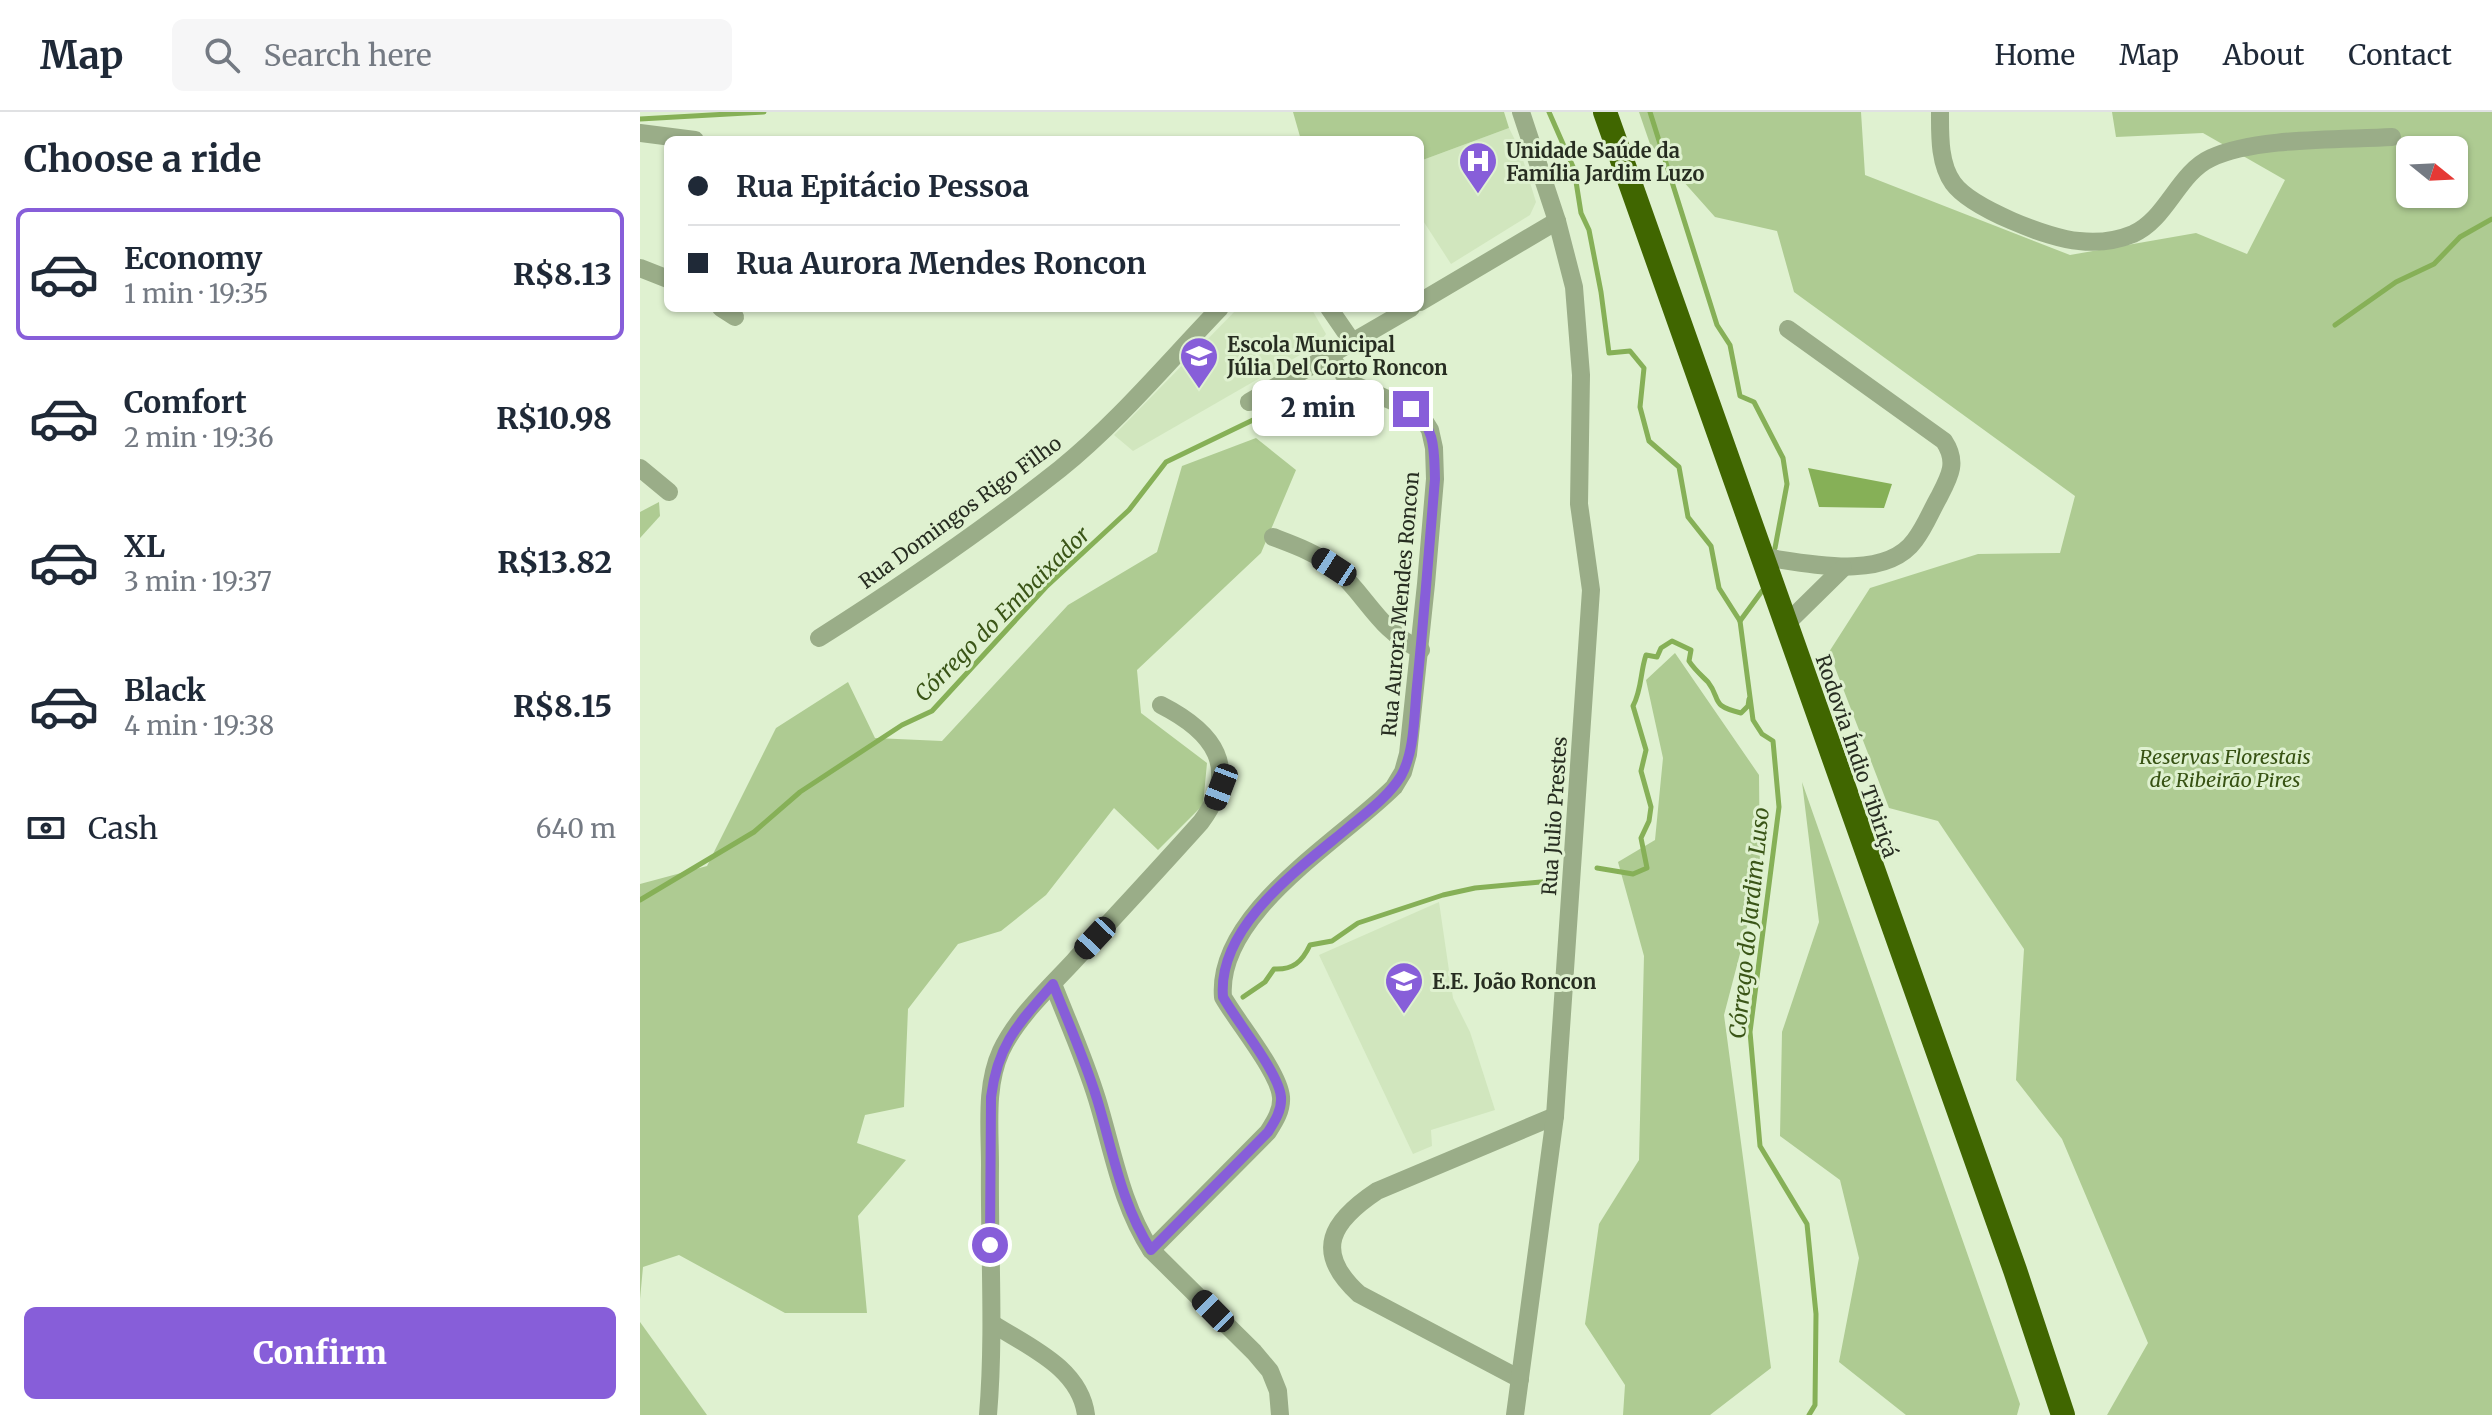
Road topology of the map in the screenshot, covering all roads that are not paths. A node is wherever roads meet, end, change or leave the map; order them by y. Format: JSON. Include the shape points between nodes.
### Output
{"nodes":[{"id":1,"x":1521,"y":112,"type":"edge"},
{"id":2,"x":1605,"y":112,"type":"edge"},
{"id":3,"x":1940,"y":112,"type":"edge"},
{"id":4,"x":640,"y":133,"type":"edge"},
{"id":5,"x":664,"y":136,"type":"edge"},
{"id":6,"x":2392,"y":137,"type":"dead end"},
{"id":7,"x":1557,"y":221,"type":"junction"},
{"id":8,"x":640,"y":268,"type":"edge"},
{"id":9,"x":664,"y":277,"type":"edge"},
{"id":10,"x":1424,"y":300,"type":"edge"},
{"id":11,"x":1216,"y":312,"type":"edge"},
{"id":12,"x":1332,"y":312,"type":"edge"},
{"id":13,"x":1404,"y":312,"type":"edge"},
{"id":14,"x":1788,"y":329,"type":"dead end"},
{"id":15,"x":1353,"y":343,"type":"junction"},
{"id":16,"x":1330,"y":356,"type":"junction"},
{"id":17,"x":1249,"y":402,"type":"dead end"},
{"id":18,"x":640,"y":468,"type":"edge"},
{"id":19,"x":669,"y":492,"type":"dead end"},
{"id":20,"x":1273,"y":537,"type":"dead end"},
{"id":21,"x":1763,"y":557,"type":"junction"},
{"id":22,"x":1843,"y":568,"type":"junction"},
{"id":23,"x":1786,"y":624,"type":"junction"},
{"id":24,"x":819,"y":638,"type":"dead end"},
{"id":25,"x":1421,"y":650,"type":"junction"},
{"id":26,"x":1161,"y":705,"type":"dead end"},
{"id":27,"x":1053,"y":984,"type":"junction"},
{"id":28,"x":1555,"y":1116,"type":"junction"},
{"id":29,"x":1151,"y":1250,"type":"junction"},
{"id":30,"x":993,"y":1324,"type":"junction"},
{"id":31,"x":1520,"y":1379,"type":"junction"},
{"id":32,"x":988,"y":1415,"type":"edge"},
{"id":33,"x":1086,"y":1415,"type":"edge"},
{"id":34,"x":1280,"y":1415,"type":"edge"},
{"id":35,"x":1515,"y":1415,"type":"edge"},
{"id":36,"x":2063,"y":1415,"type":"edge"}],
"edges":[{"from":1,"to":7,"type":"street","name":"Rua Julio Prestes"},
{"from":2,"to":21,"type":"highway","name":"Rodovia Índio Tibiriçá"},
{"from":3,"to":6,"type":"street","via":[[1940,144],[1952,182],[1967,197],[2022,224],[2076,241],[2107,242],[2134,234],[2209,159],[2245,147]]},
{"from":4,"to":5,"type":"street"},
{"from":7,"to":10,"type":"street"},
{"from":7,"to":28,"type":"street","name":"Rua Julio Prestes","via":[[1574,287],[1579,334],[1579,504],[1591,590]]},
{"from":8,"to":9,"type":"street"},
{"from":11,"to":24,"type":"street","name":"Rua Domingos Rigo Filho","via":[[1061,468]]},
{"from":12,"to":15,"type":"street"},
{"from":13,"to":15,"type":"street"},
{"from":14,"to":22,"type":"street","via":[[1944,441],[1951,452],[1950,477],[1914,541],[1884,560]]},
{"from":15,"to":16,"type":"street"},
{"from":16,"to":17,"type":"street"},
{"from":16,"to":25,"type":"street","name":"Rua Aurora Mendes Roncon","via":[[1350,383],[1411,409],[1430,430],[1435,479]]},
{"from":18,"to":19,"type":"street"},
{"from":20,"to":25,"type":"street","via":[[1334,567],[1391,633]]},
{"from":21,"to":22,"type":"street"},
{"from":21,"to":23,"type":"highway","name":"Rodovia Índio Tibiriçá"},
{"from":22,"to":23,"type":"street"},
{"from":23,"to":36,"type":"highway","name":"Rodovia Índio Tibiriçá"},
{"from":25,"to":29,"type":"street","name":"Rua Aurora Mendes Roncon","via":[[1413,727],[1403,772],[1394,787],[1252,917],[1226,962],[1223,997],[1277,1081],[1278,1116]]},
{"from":26,"to":27,"type":"street","via":[[1197,727],[1213,746],[1221,764],[1214,806]]},
{"from":27,"to":29,"type":"street","via":[[1096,1096],[1125,1201]]},
{"from":27,"to":30,"type":"street","via":[[1016,1027],[994,1073],[989,1219]]},
{"from":28,"to":31,"type":"street","name":"Rua Julio Prestes"},
{"from":28,"to":31,"type":"street","via":[[1377,1191],[1351,1208],[1337,1226],[1333,1244],[1334,1263],[1359,1294]]},
{"from":29,"to":34,"type":"street","via":[[1270,1371]]},
{"from":30,"to":32,"type":"street"},
{"from":30,"to":33,"type":"street","via":[[1074,1381]]},
{"from":31,"to":35,"type":"street","name":"Rua Julio Prestes"}]}
